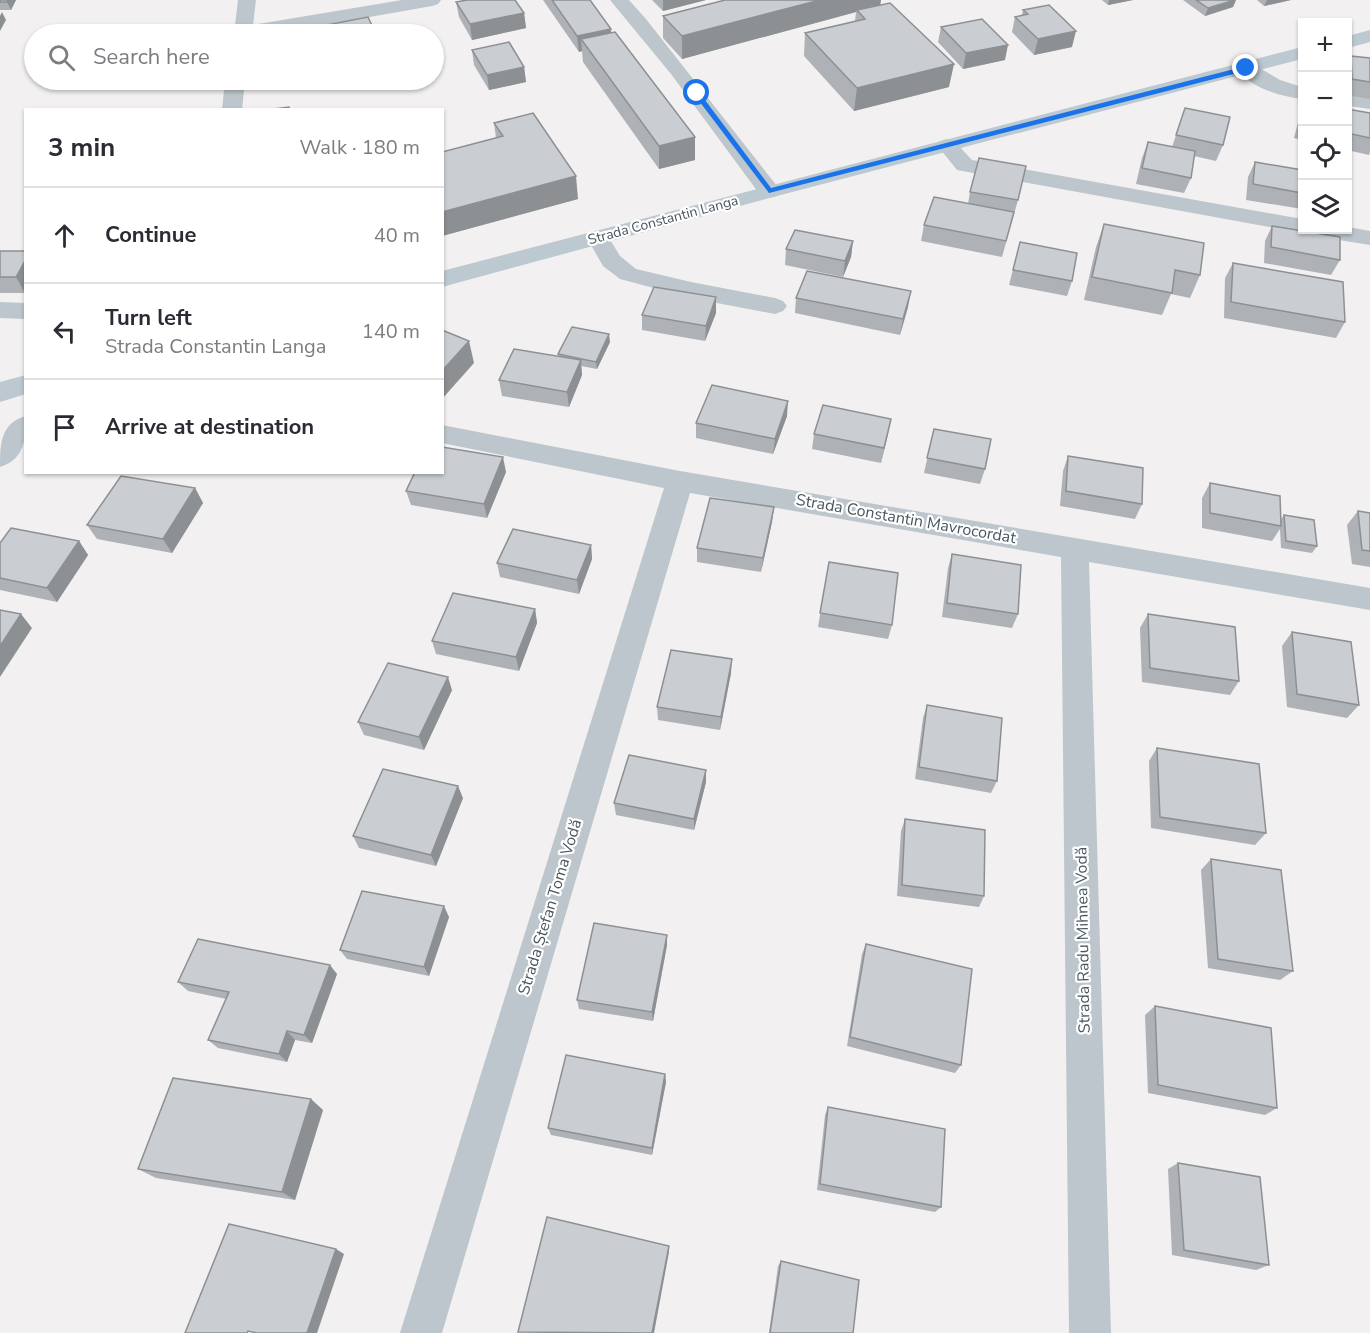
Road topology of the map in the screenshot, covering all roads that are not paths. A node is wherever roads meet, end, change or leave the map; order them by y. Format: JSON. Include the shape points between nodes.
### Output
{"nodes":[{"id":1,"x":247,"y":0,"type":"edge"},
{"id":2,"x":432,"y":0,"type":"edge"},
{"id":3,"x":619,"y":0,"type":"edge"},
{"id":4,"x":666,"y":20,"type":"edge"},
{"id":5,"x":245,"y":24,"type":"edge"},
{"id":6,"x":300,"y":24,"type":"edge"},
{"id":7,"x":643,"y":25,"type":"junction"},
{"id":8,"x":1370,"y":36,"type":"edge"},
{"id":9,"x":1352,"y":41,"type":"edge"},
{"id":10,"x":1298,"y":54,"type":"edge"},
{"id":11,"x":1246,"y":68,"type":"junction"},
{"id":12,"x":234,"y":90,"type":"edge"},
{"id":13,"x":1298,"y":92,"type":"edge"},
{"id":14,"x":1352,"y":101,"type":"edge"},
{"id":15,"x":1370,"y":103,"type":"edge"},
{"id":16,"x":231,"y":108,"type":"edge"},
{"id":17,"x":947,"y":146,"type":"junction"},
{"id":18,"x":769,"y":191,"type":"junction"},
{"id":19,"x":1298,"y":225,"type":"edge"},
{"id":20,"x":1345,"y":234,"type":"edge"},
{"id":21,"x":598,"y":238,"type":"junction"},
{"id":22,"x":1370,"y":238,"type":"edge"},
{"id":23,"x":444,"y":278,"type":"edge"},
{"id":24,"x":775,"y":306,"type":"dead end"},
{"id":25,"x":0,"y":310,"type":"edge"},
{"id":26,"x":24,"y":311,"type":"edge"},
{"id":27,"x":24,"y":385,"type":"edge"},
{"id":28,"x":0,"y":392,"type":"edge"},
{"id":29,"x":24,"y":427,"type":"edge"},
{"id":30,"x":444,"y":434,"type":"edge"},
{"id":31,"x":0,"y":457,"type":"edge"},
{"id":32,"x":680,"y":481,"type":"junction"},
{"id":33,"x":1075,"y":548,"type":"junction"},
{"id":34,"x":1370,"y":599,"type":"edge"},
{"id":35,"x":421,"y":1333,"type":"edge"},
{"id":36,"x":1090,"y":1333,"type":"edge"}],
"edges":[{"from":1,"to":5,"type":"street"},
{"from":2,"to":6,"type":"street"},
{"from":3,"to":7,"type":"street"},
{"from":4,"to":7,"type":"street"},
{"from":7,"to":18,"type":"street"},
{"from":8,"to":9,"type":"main road"},
{"from":10,"to":11,"type":"main road","name":"Strada Constantin Langa"},
{"from":11,"to":13,"type":"street","via":[[1264,82]]},
{"from":11,"to":17,"type":"main road","name":"Strada Constantin Langa"},
{"from":12,"to":16,"type":"street"},
{"from":14,"to":15,"type":"street"},
{"from":17,"to":18,"type":"main road","name":"Strada Constantin Langa"},
{"from":17,"to":19,"type":"street","via":[[965,165]]},
{"from":18,"to":21,"type":"main road","name":"Strada Constantin Langa"},
{"from":20,"to":22,"type":"street"},
{"from":21,"to":23,"type":"main road","name":"Strada Constantin Langa"},
{"from":21,"to":24,"type":"street","via":[[611,261],[628,274]]},
{"from":25,"to":26,"type":"street"},
{"from":27,"to":28,"type":"main road"},
{"from":29,"to":31,"type":"street"},
{"from":30,"to":32,"type":"street","name":"Strada Constantin Mavrocordat"},
{"from":32,"to":33,"type":"street","name":"Strada Constantin Mavrocordat"},
{"from":32,"to":35,"type":"street","name":"Strada Ștefan Toma Vodă"},
{"from":33,"to":34,"type":"street","name":"Strada Constantin Mavrocordat"},
{"from":33,"to":36,"type":"street","name":"Strada Radu Mihnea Vodă"}]}
